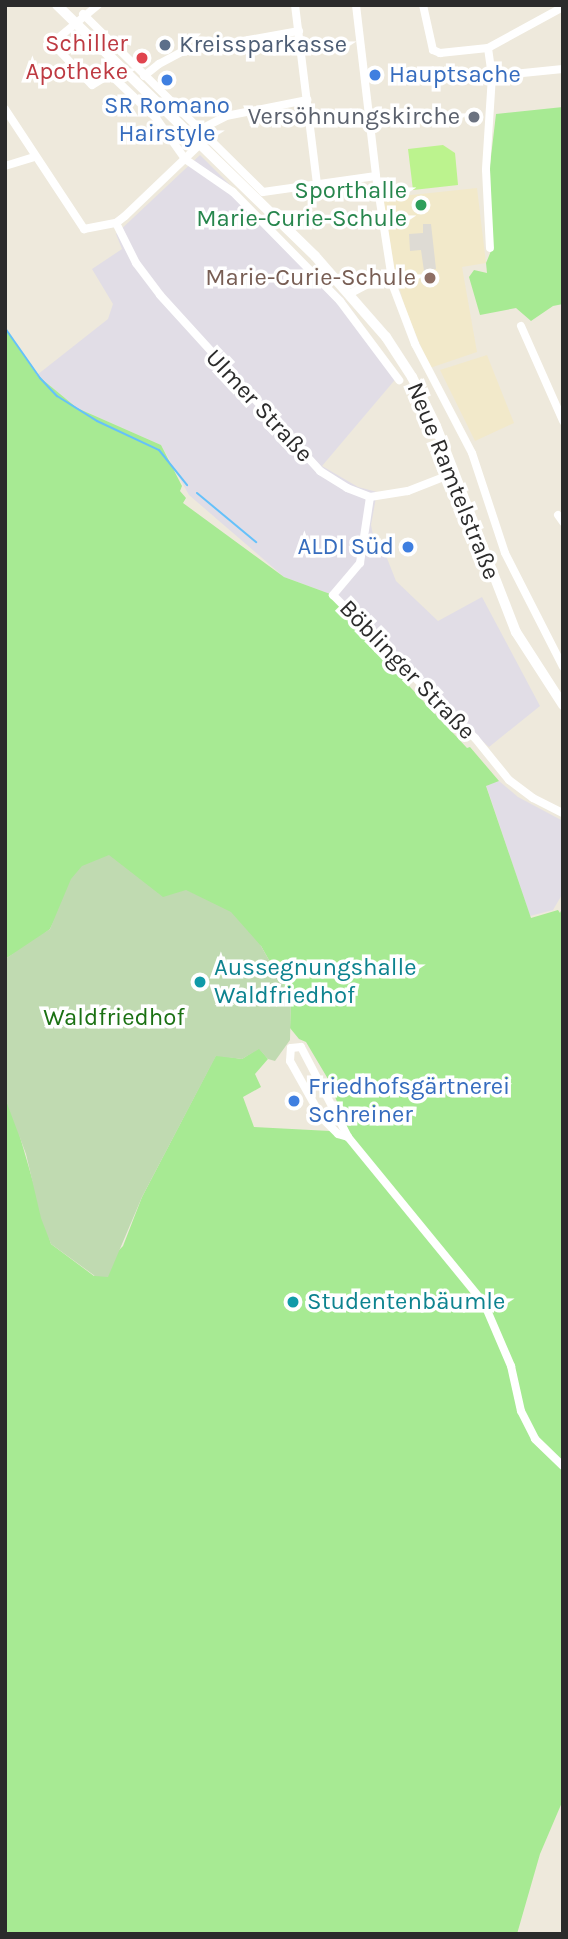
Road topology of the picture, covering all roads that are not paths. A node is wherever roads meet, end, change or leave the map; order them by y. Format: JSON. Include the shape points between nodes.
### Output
{"nodes":[{"id":1,"x":57,"y":5,"type":"edge"},
{"id":2,"x":97,"y":5,"type":"edge"},
{"id":3,"x":356,"y":5,"type":"edge"},
{"id":4,"x":423,"y":5,"type":"edge"},
{"id":5,"x":295,"y":6,"type":"edge"},
{"id":6,"x":563,"y":7,"type":"edge"},
{"id":7,"x":83,"y":14,"type":"junction"},
{"id":8,"x":74,"y":22,"type":"junction"},
{"id":9,"x":299,"y":31,"type":"junction"},
{"id":10,"x":488,"y":48,"type":"junction"},
{"id":11,"x":114,"y":68,"type":"junction"},
{"id":12,"x":563,"y":69,"type":"edge"},
{"id":13,"x":144,"y":76,"type":"junction"},
{"id":14,"x":492,"y":76,"type":"junction"},
{"id":15,"x":307,"y":100,"type":"junction"},
{"id":16,"x":5,"y":109,"type":"edge"},
{"id":17,"x":199,"y":130,"type":"junction"},
{"id":18,"x":200,"y":144,"type":"junction"},
{"id":19,"x":35,"y":157,"type":"junction"},
{"id":20,"x":185,"y":159,"type":"junction"},
{"id":21,"x":5,"y":166,"type":"edge"},
{"id":22,"x":376,"y":176,"type":"junction"},
{"id":23,"x":317,"y":184,"type":"junction"},
{"id":24,"x":116,"y":223,"type":"junction"},
{"id":25,"x":490,"y":248,"type":"dead end"},
{"id":26,"x":389,"y":273,"type":"junction"},
{"id":27,"x":351,"y":293,"type":"junction"},
{"id":28,"x":522,"y":326,"type":"dead end"},
{"id":29,"x":398,"y":380,"type":"dead end"},
{"id":30,"x":563,"y":421,"type":"edge"},
{"id":31,"x":454,"y":473,"type":"junction"},
{"id":32,"x":370,"y":496,"type":"junction"},
{"id":33,"x":563,"y":667,"type":"edge"},
{"id":34,"x":563,"y":705,"type":"edge"},
{"id":35,"x":563,"y":813,"type":"edge"},
{"id":36,"x":348,"y":1137,"type":"junction"},
{"id":37,"x":563,"y":1466,"type":"edge"}],
"edges":[{"from":1,"to":8,"type":"main road","name":"Neue Ramtelstraße"},
{"from":2,"to":7,"type":"street"},
{"from":3,"to":22,"type":"street"},
{"from":4,"to":10,"type":"street","via":[[433,50]]},
{"from":5,"to":9,"type":"street"},
{"from":6,"to":10,"type":"street"},
{"from":7,"to":8,"type":"street"},
{"from":7,"to":13,"type":"street"},
{"from":8,"to":11,"type":"main road","name":"Neue Ramtelstraße"},
{"from":8,"to":11,"type":"street","via":[[52,43],[54,48],[92,85]]},
{"from":9,"to":13,"type":"street","via":[[182,52]]},
{"from":9,"to":15,"type":"street"},
{"from":10,"to":14,"type":"street"},
{"from":11,"to":18,"type":"main road","name":"Neue Ramtelstraße"},
{"from":11,"to":20,"type":"street","name":"Neue Ramtelstraße"},
{"from":12,"to":14,"type":"street"},
{"from":13,"to":17,"type":"street"},
{"from":14,"to":25,"type":"street","via":[[486,170]]},
{"from":15,"to":17,"type":"street","via":[[226,116]]},
{"from":15,"to":23,"type":"street"},
{"from":16,"to":19,"type":"street"},
{"from":17,"to":23,"type":"street","via":[[263,192]]},
{"from":18,"to":20,"type":"street"},
{"from":18,"to":27,"type":"main road","name":"Neue Ramtelstraße"},
{"from":19,"to":21,"type":"street"},
{"from":19,"to":24,"type":"street","via":[[84,229]]},
{"from":20,"to":24,"type":"street"},
{"from":20,"to":29,"type":"street","name":"Neue Ramtelstraße","via":[[233,192],[331,291],[374,342]]},
{"from":22,"to":23,"type":"street"},
{"from":22,"to":26,"type":"street"},
{"from":24,"to":32,"type":"street","name":"Ulmer Straße","via":[[136,263],[160,296],[283,435],[320,471]]},
{"from":26,"to":27,"type":"street"},
{"from":26,"to":33,"type":"street","via":[[415,344],[472,453],[505,554]]},
{"from":27,"to":31,"type":"main road","name":"Neue Ramtelstraße","via":[[412,377]]},
{"from":28,"to":30,"type":"street"},
{"from":31,"to":32,"type":"street","via":[[408,491]]},
{"from":31,"to":34,"type":"main road","name":"Neue Ramtelstraße","via":[[516,632]]},
{"from":32,"to":35,"type":"street","name":"Böblinger Straße","via":[[360,563],[333,595],[475,738],[509,780]]},
{"from":36,"to":36,"type":"street","via":[[305,1053],[299,1045],[291,1048],[290,1061],[317,1110],[326,1124]]},
{"from":36,"to":37,"type":"street","via":[[484,1303],[511,1366],[521,1411],[535,1439]]}]}
